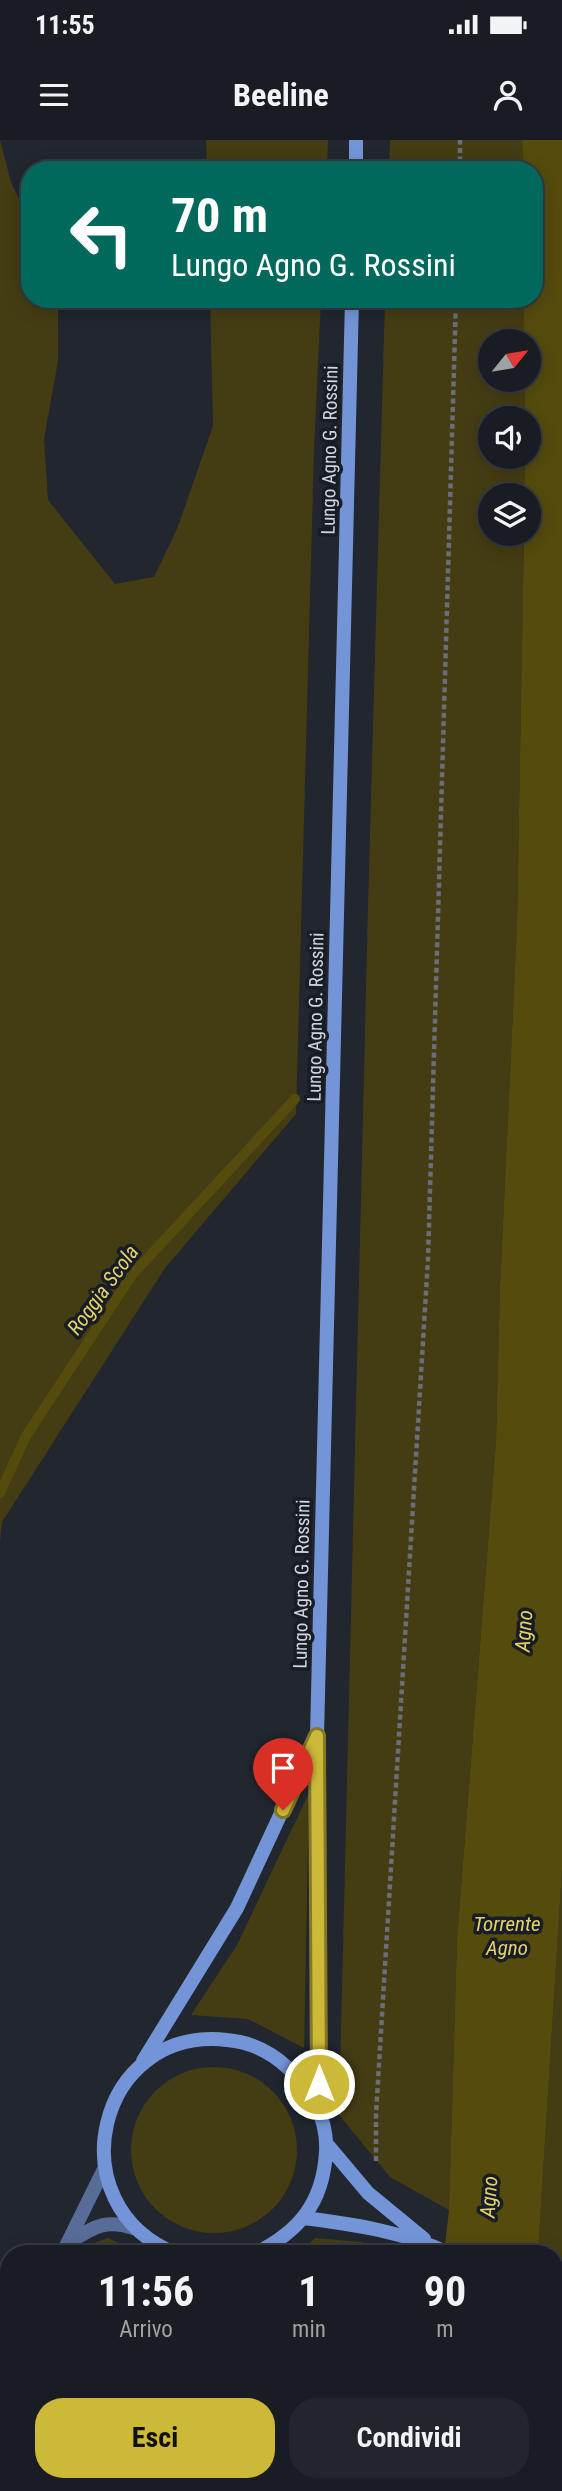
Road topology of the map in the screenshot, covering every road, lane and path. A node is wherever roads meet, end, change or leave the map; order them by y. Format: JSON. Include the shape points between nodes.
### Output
{"nodes":[{"id":1,"x":356,"y":140,"type":"edge"},
{"id":2,"x":460,"y":140,"type":"edge"},
{"id":3,"x":356,"y":161,"type":"edge"},
{"id":4,"x":460,"y":161,"type":"edge"},
{"id":5,"x":352,"y":308,"type":"edge"},
{"id":6,"x":456,"y":308,"type":"edge"},
{"id":7,"x":317,"y":1736,"type":"junction"},
{"id":8,"x":141,"y":2064,"type":"junction"},
{"id":9,"x":319,"y":2111,"type":"junction"},
{"id":10,"x":326,"y":2143,"type":"junction"},
{"id":11,"x":376,"y":2161,"type":"dead end"},
{"id":12,"x":104,"y":2169,"type":"junction"},
{"id":13,"x":303,"y":2218,"type":"junction"},
{"id":14,"x":136,"y":2229,"type":"junction"},
{"id":15,"x":431,"y":2244,"type":"joint"},
{"id":16,"x":66,"y":2245,"type":"edge"},
{"id":17,"x":69,"y":2245,"type":"edge"},
{"id":18,"x":157,"y":2245,"type":"edge"},
{"id":19,"x":279,"y":2245,"type":"edge"}],
"edges":[{"from":1,"to":3,"type":"main road"},
{"from":2,"to":4,"type":"path"},
{"from":5,"to":7,"type":"main road","name":"Lungo Agno G. Rossini"},
{"from":6,"to":11,"type":"path","via":[[428,1259]]},
{"from":7,"to":8,"type":"main road","name":"Lungo Agno G. Rossini","via":[[237,1908]]},
{"from":7,"to":9,"type":"main road","name":"Lungo Agno G. Rossini"},
{"from":8,"to":9,"type":"main road","name":"Lungo Agno G. Rossini","via":[[173,2046],[208,2038],[244,2042],[277,2057],[304,2082]]},
{"from":8,"to":12,"type":"main road","name":"Lungo Agno G. Rossini","via":[[117,2094],[104,2130]]},
{"from":9,"to":10,"type":"main road","name":"Lungo Agno G. Rossini"},
{"from":10,"to":13,"type":"main road","name":"Lungo Agno G. Rossini","via":[[325,2169]]},
{"from":10,"to":15,"type":"main road","via":[[368,2193]]},
{"from":12,"to":14,"type":"main road","name":"Lungo Agno G. Rossini","via":[[118,2206]]},
{"from":12,"to":16,"type":"street"},
{"from":13,"to":15,"type":"main road","via":[[368,2226]]},
{"from":13,"to":19,"type":"main road","name":"Lungo Agno G. Rossini"},
{"from":14,"to":17,"type":"street","via":[[119,2223],[97,2225]]},
{"from":14,"to":18,"type":"main road","name":"Lungo Agno G. Rossini"}]}
